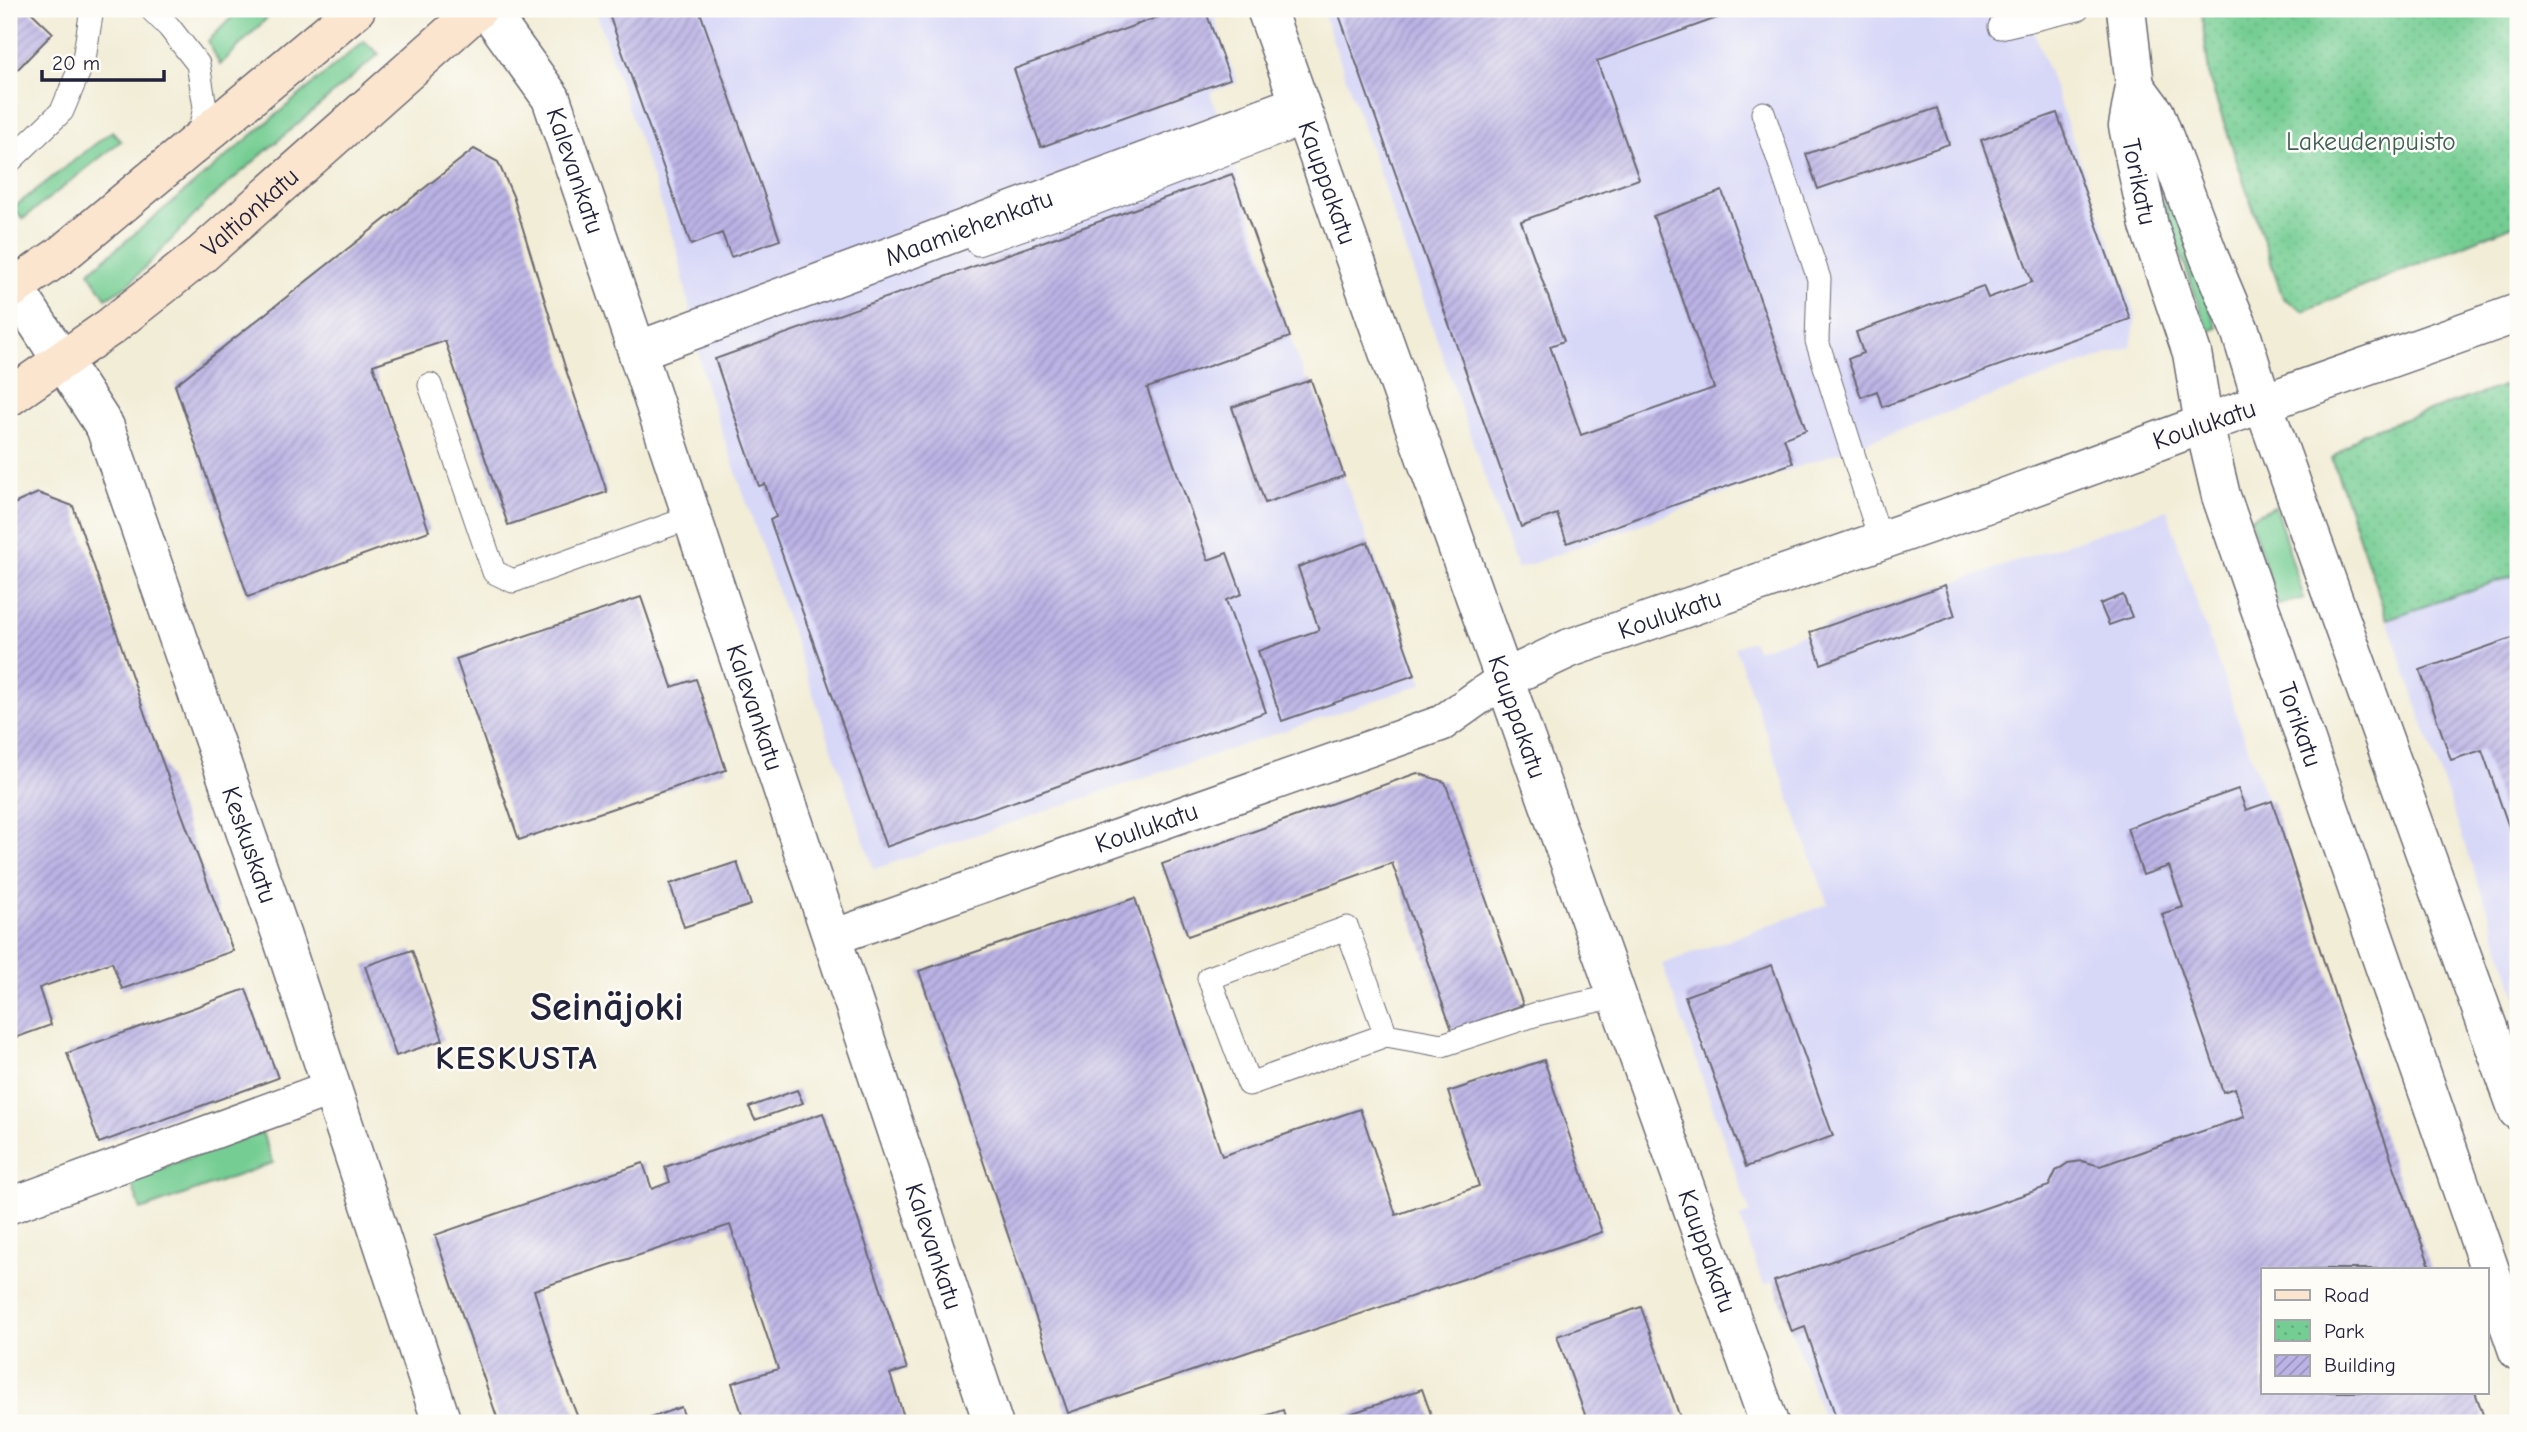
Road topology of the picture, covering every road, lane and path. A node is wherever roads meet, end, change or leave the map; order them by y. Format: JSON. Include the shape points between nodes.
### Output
{"nodes":[{"id":1,"x":92,"y":9,"type":"edge"},
{"id":2,"x":151,"y":9,"type":"edge"},
{"id":3,"x":356,"y":9,"type":"edge"},
{"id":4,"x":478,"y":9,"type":"edge"},
{"id":5,"x":487,"y":9,"type":"edge"},
{"id":6,"x":1266,"y":9,"type":"edge"},
{"id":7,"x":2078,"y":9,"type":"edge"},
{"id":8,"x":2126,"y":9,"type":"edge"},
{"id":9,"x":2000,"y":27,"type":"dead end"},
{"id":10,"x":2135,"y":86,"type":"junction"},
{"id":11,"x":1302,"y":113,"type":"junction"},
{"id":12,"x":1763,"y":113,"type":"dead end"},
{"id":13,"x":198,"y":142,"type":"junction"},
{"id":14,"x":9,"y":162,"type":"edge"},
{"id":15,"x":948,"y":254,"type":"dead end"},
{"id":16,"x":891,"y":273,"type":"dead end"},
{"id":17,"x":11,"y":289,"type":"edge"},
{"id":18,"x":2518,"y":313,"type":"edge"},
{"id":19,"x":703,"y":326,"type":"junction"},
{"id":20,"x":637,"y":351,"type":"junction"},
{"id":21,"x":61,"y":361,"type":"junction"},
{"id":22,"x":430,"y":385,"type":"dead end"},
{"id":23,"x":9,"y":397,"type":"edge"},
{"id":24,"x":2263,"y":404,"type":"junction"},
{"id":25,"x":2204,"y":424,"type":"junction"},
{"id":26,"x":692,"y":517,"type":"junction"},
{"id":27,"x":1880,"y":539,"type":"junction"},
{"id":28,"x":1504,"y":680,"type":"junction"},
{"id":29,"x":831,"y":938,"type":"junction"},
{"id":30,"x":1616,"y":996,"type":"junction"},
{"id":31,"x":1386,"y":1035,"type":"junction"},
{"id":32,"x":331,"y":1088,"type":"junction"},
{"id":33,"x":2518,"y":1111,"type":"edge"},
{"id":34,"x":25,"y":1190,"type":"edge"},
{"id":35,"x":2518,"y":1351,"type":"edge"},
{"id":36,"x":442,"y":1423,"type":"edge"},
{"id":37,"x":993,"y":1423,"type":"edge"},
{"id":38,"x":1769,"y":1423,"type":"edge"}],
"edges":[{"from":1,"to":14,"type":"lane","via":[[85,59],[62,111]]},
{"from":2,"to":13,"type":"lane","via":[[198,64],[205,107]]},
{"from":3,"to":13,"type":"main road"},
{"from":4,"to":21,"type":"main road","name":"Valtionkatu","via":[[201,255]]},
{"from":5,"to":20,"type":"street","name":"Kalevankatu","via":[[551,98]]},
{"from":6,"to":11,"type":"street","name":"Kauppakatu"},
{"from":7,"to":9,"type":"lane"},
{"from":8,"to":10,"type":"street","name":"Torikatu"},
{"from":10,"to":24,"type":"street","name":"Torikatu","via":[[2155,113],[2241,333]]},
{"from":10,"to":25,"type":"street","name":"Torikatu","via":[[2128,125],[2149,226],[2192,353]]},
{"from":11,"to":15,"type":"lane","via":[[1090,205]]},
{"from":11,"to":19,"type":"street","name":"Maamiehenkatu"},
{"from":11,"to":28,"type":"street","name":"Kauppakatu"},
{"from":12,"to":27,"type":"lane","via":[[1819,279],[1817,341]]},
{"from":13,"to":17,"type":"main road","via":[[61,255]]},
{"from":16,"to":19,"type":"lane","via":[[738,330]]},
{"from":17,"to":21,"type":"street","name":"Keskuskatu"},
{"from":18,"to":24,"type":"street","name":"Koulukatu"},
{"from":19,"to":20,"type":"street","name":"Maamiehenkatu"},
{"from":20,"to":26,"type":"street","name":"Kalevankatu"},
{"from":21,"to":23,"type":"main road","name":"Valtionkatu"},
{"from":21,"to":32,"type":"street","name":"Keskuskatu","via":[[105,427]]},
{"from":22,"to":26,"type":"lane","via":[[494,572],[513,581]]},
{"from":24,"to":25,"type":"street","name":"Koulukatu"},
{"from":24,"to":33,"type":"street","name":"Torikatu"},
{"from":25,"to":27,"type":"street","name":"Koulukatu"},
{"from":25,"to":35,"type":"street","name":"Torikatu","via":[[2221,496]]},
{"from":26,"to":29,"type":"street","name":"Kalevankatu"},
{"from":27,"to":28,"type":"street","name":"Koulukatu","via":[[1570,648]]},
{"from":28,"to":29,"type":"street","name":"Koulukatu","via":[[1442,723]]},
{"from":28,"to":30,"type":"street","name":"Kauppakatu"},
{"from":29,"to":37,"type":"street","name":"Kalevankatu"},
{"from":30,"to":31,"type":"lane","via":[[1540,1013],[1443,1045]]},
{"from":30,"to":38,"type":"street","name":"Kauppakatu"},
{"from":31,"to":31,"type":"lane","via":[[1347,928],[1209,978],[1249,1084]]},
{"from":32,"to":34,"type":"street"},
{"from":32,"to":36,"type":"street","name":"Keskuskatu"}]}
